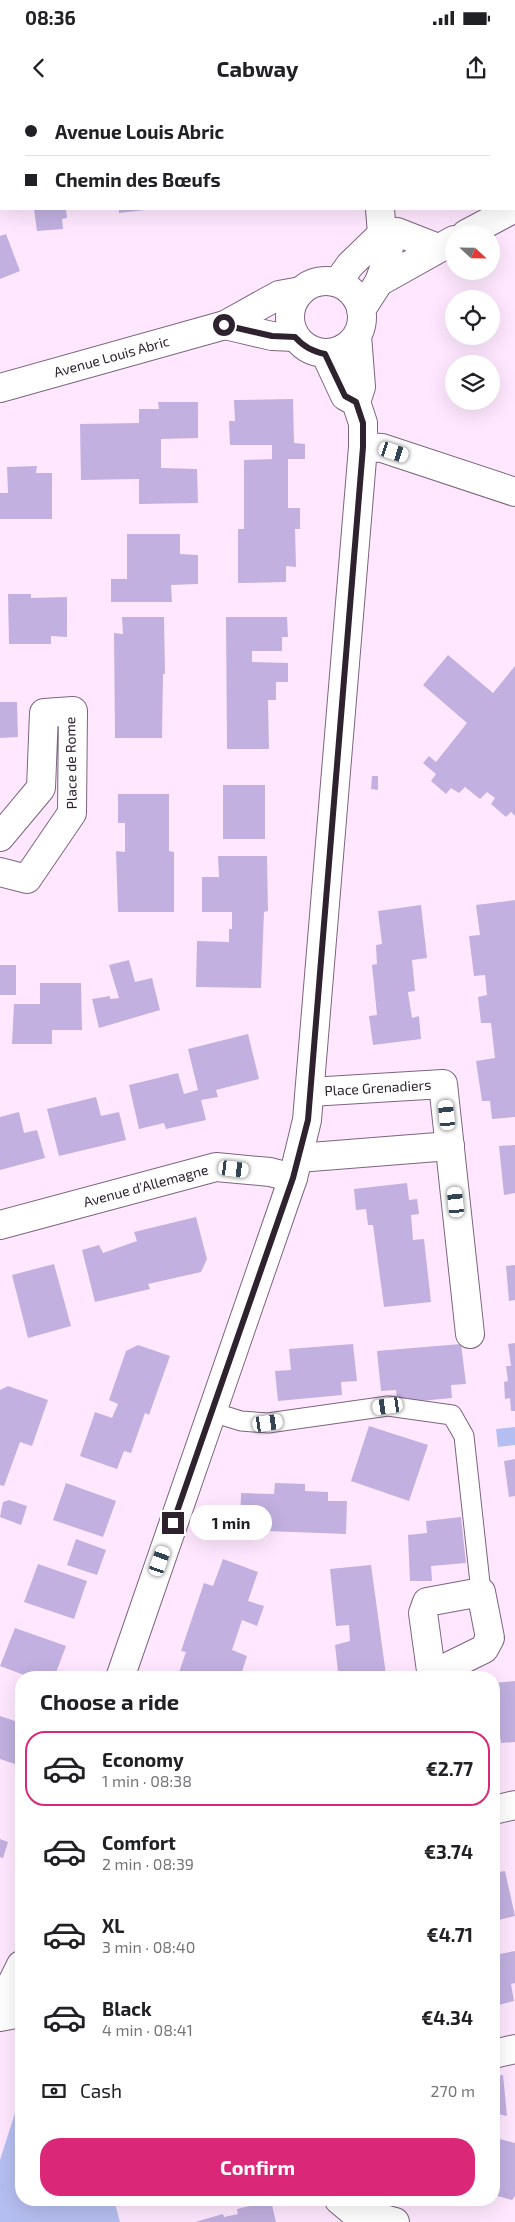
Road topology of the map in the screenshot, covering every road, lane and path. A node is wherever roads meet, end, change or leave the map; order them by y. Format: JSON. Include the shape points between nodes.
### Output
{"nodes":[{"id":1,"x":511,"y":210,"type":"edge"},
{"id":2,"x":381,"y":222,"type":"edge"},
{"id":3,"x":483,"y":225,"type":"edge"},
{"id":4,"x":445,"y":244,"type":"edge"},
{"id":5,"x":445,"y":245,"type":"edge"},
{"id":6,"x":379,"y":282,"type":"junction"},
{"id":7,"x":337,"y":283,"type":"junction"},
{"id":8,"x":301,"y":291,"type":"junction"},
{"id":9,"x":359,"y":323,"type":"junction"},
{"id":10,"x":224,"y":325,"type":"junction"},
{"id":11,"x":295,"y":337,"type":"junction"},
{"id":12,"x":325,"y":354,"type":"junction"},
{"id":13,"x":0,"y":388,"type":"edge"},
{"id":14,"x":356,"y":402,"type":"junction"},
{"id":15,"x":363,"y":447,"type":"junction"},
{"id":16,"x":515,"y":492,"type":"edge"},
{"id":17,"x":0,"y":838,"type":"edge"},
{"id":18,"x":0,"y":872,"type":"edge"},
{"id":19,"x":310,"y":1092,"type":"junction"},
{"id":20,"x":450,"y":1146,"type":"junction"},
{"id":21,"x":296,"y":1168,"type":"junction"},
{"id":22,"x":0,"y":1225,"type":"edge"},
{"id":23,"x":470,"y":1334,"type":"dead end"},
{"id":24,"x":212,"y":1412,"type":"junction"},
{"id":25,"x":481,"y":1592,"type":"junction"},
{"id":26,"x":122,"y":1671,"type":"edge"},
{"id":27,"x":431,"y":1671,"type":"edge"},
{"id":28,"x":442,"y":1671,"type":"edge"},
{"id":29,"x":515,"y":1805,"type":"edge"},
{"id":30,"x":500,"y":1809,"type":"edge"},
{"id":31,"x":15,"y":1977,"type":"edge"},
{"id":32,"x":0,"y":2007,"type":"edge"},
{"id":33,"x":15,"y":2014,"type":"edge"},
{"id":34,"x":0,"y":2016,"type":"edge"},
{"id":35,"x":515,"y":2050,"type":"edge"},
{"id":36,"x":500,"y":2053,"type":"edge"},
{"id":37,"x":346,"y":2206,"type":"edge"},
{"id":38,"x":395,"y":2222,"type":"edge"}],
"edges":[{"from":1,"to":3,"type":"street"},
{"from":2,"to":4,"type":"street","via":[[397,232]]},
{"from":2,"to":6,"type":"street","via":[[389,248]]},
{"from":2,"to":7,"type":"street"},
{"from":5,"to":6,"type":"street"},
{"from":6,"to":9,"type":"street"},
{"from":7,"to":8,"type":"street","via":[[324,281]]},
{"from":7,"to":9,"type":"street","via":[[357,298]]},
{"from":8,"to":10,"type":"street","name":"Avenue Louis Abric","via":[[280,295]]},
{"from":8,"to":11,"type":"street","via":[[292,304],[290,321]]},
{"from":9,"to":12,"type":"street","via":[[344,349]]},
{"from":9,"to":14,"type":"street","via":[[361,387]]},
{"from":10,"to":11,"type":"street","name":"Avenue Louis Abric","via":[[272,336]]},
{"from":10,"to":13,"type":"street","name":"Avenue Louis Abric"},
{"from":11,"to":12,"type":"street","via":[[303,346]]},
{"from":12,"to":14,"type":"street","via":[[345,396]]},
{"from":14,"to":15,"type":"street","via":[[363,423]]},
{"from":15,"to":16,"type":"street","via":[[382,448]]},
{"from":15,"to":19,"type":"street"},
{"from":17,"to":18,"type":"street","name":"Place de Rome","via":[[41,788],[44,713],[73,711],[72,813],[27,879]]},
{"from":19,"to":20,"type":"street","name":"Place Grenadiers","via":[[443,1084]]},
{"from":19,"to":21,"type":"street","via":[[308,1120]]},
{"from":20,"to":21,"type":"street"},
{"from":20,"to":23,"type":"street","name":"Place Grenadiers"},
{"from":21,"to":22,"type":"street","name":"Avenue d'Allemagne","via":[[270,1172],[216,1167]]},
{"from":21,"to":24,"type":"street"},
{"from":24,"to":25,"type":"lane","via":[[241,1421],[268,1423],[388,1406],[452,1415],[464,1436]]},
{"from":24,"to":26,"type":"street"},
{"from":25,"to":27,"type":"street","via":[[427,1602],[423,1613]]},
{"from":25,"to":28,"type":"street","via":[[490,1638],[484,1649]]},
{"from":29,"to":30,"type":"street"},
{"from":31,"to":32,"type":"street"},
{"from":33,"to":34,"type":"street"},
{"from":35,"to":36,"type":"street"},
{"from":37,"to":38,"type":"street"}]}
